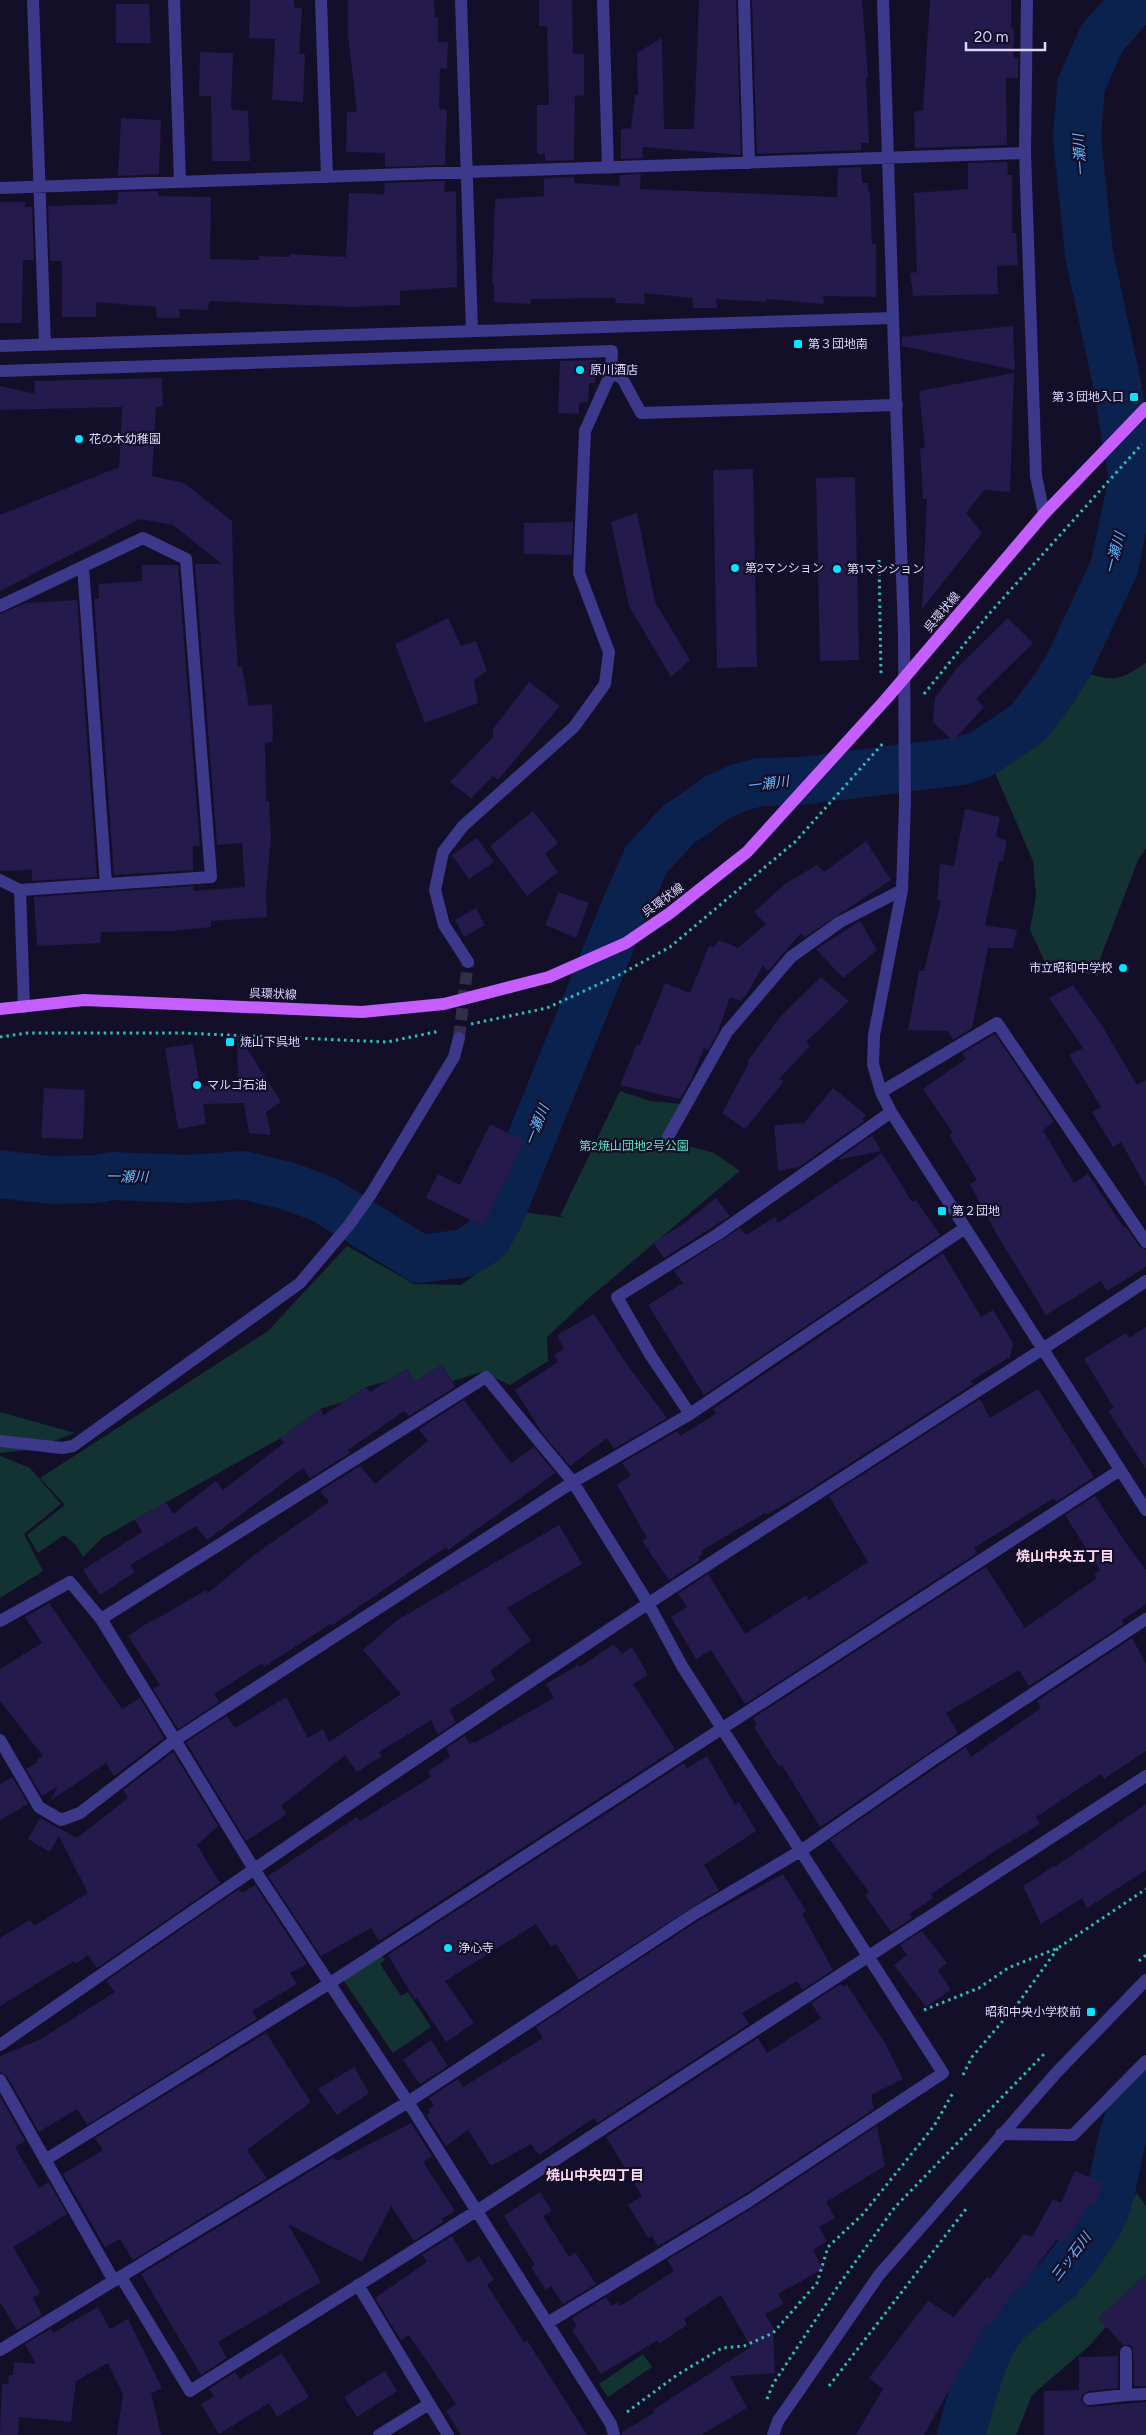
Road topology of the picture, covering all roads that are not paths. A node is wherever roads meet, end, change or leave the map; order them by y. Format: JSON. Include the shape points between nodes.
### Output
{"nodes":[{"id":1,"x":33,"y":0,"type":"edge"},
{"id":2,"x":174,"y":0,"type":"edge"},
{"id":3,"x":322,"y":0,"type":"edge"},
{"id":4,"x":461,"y":0,"type":"edge"},
{"id":5,"x":603,"y":0,"type":"edge"},
{"id":6,"x":744,"y":0,"type":"edge"},
{"id":7,"x":883,"y":0,"type":"edge"},
{"id":8,"x":1027,"y":0,"type":"edge"},
{"id":9,"x":1025,"y":154,"type":"junction"},
{"id":10,"x":888,"y":158,"type":"junction"},
{"id":11,"x":749,"y":163,"type":"junction"},
{"id":12,"x":608,"y":168,"type":"junction"},
{"id":13,"x":466,"y":172,"type":"junction"},
{"id":14,"x":327,"y":177,"type":"junction"},
{"id":15,"x":180,"y":182,"type":"junction"},
{"id":16,"x":40,"y":187,"type":"junction"},
{"id":17,"x":0,"y":188,"type":"edge"},
{"id":18,"x":893,"y":318,"type":"junction"},
{"id":19,"x":472,"y":331,"type":"junction"},
{"id":20,"x":45,"y":345,"type":"junction"},
{"id":21,"x":0,"y":346,"type":"edge"},
{"id":22,"x":0,"y":371,"type":"edge"},
{"id":23,"x":611,"y":373,"type":"junction"},
{"id":24,"x":897,"y":405,"type":"junction"},
{"id":25,"x":1145,"y":409,"type":"edge"},
{"id":26,"x":1044,"y":514,"type":"junction"},
{"id":27,"x":83,"y":567,"type":"junction"},
{"id":28,"x":0,"y":606,"type":"edge"},
{"id":29,"x":904,"y":678,"type":"junction"},
{"id":30,"x":0,"y":880,"type":"edge"},
{"id":31,"x":106,"y":884,"type":"junction"},
{"id":32,"x":20,"y":890,"type":"junction"},
{"id":33,"x":902,"y":890,"type":"junction"},
{"id":34,"x":468,"y":962,"type":"tunnel mouth"},
{"id":35,"x":24,"y":1006,"type":"junction"},
{"id":36,"x":0,"y":1009,"type":"edge"},
{"id":37,"x":460,"y":1032,"type":"tunnel mouth"},
{"id":38,"x":881,"y":1092,"type":"junction"},
{"id":39,"x":891,"y":1112,"type":"junction"},
{"id":40,"x":668,"y":1136,"type":"dead end"},
{"id":41,"x":965,"y":1228,"type":"junction"},
{"id":42,"x":1146,"y":1242,"type":"edge"},
{"id":43,"x":1146,"y":1281,"type":"edge"},
{"id":44,"x":1043,"y":1350,"type":"junction"},
{"id":45,"x":690,"y":1414,"type":"junction"},
{"id":46,"x":0,"y":1441,"type":"edge"},
{"id":47,"x":1120,"y":1470,"type":"junction"},
{"id":48,"x":573,"y":1482,"type":"junction"},
{"id":49,"x":1146,"y":1510,"type":"edge"},
{"id":50,"x":648,"y":1603,"type":"junction"},
{"id":51,"x":101,"y":1619,"type":"junction"},
{"id":52,"x":1146,"y":1619,"type":"edge"},
{"id":53,"x":0,"y":1621,"type":"edge"},
{"id":54,"x":723,"y":1729,"type":"junction"},
{"id":55,"x":0,"y":1740,"type":"edge"},
{"id":56,"x":175,"y":1740,"type":"junction"},
{"id":57,"x":1146,"y":1776,"type":"edge"},
{"id":58,"x":802,"y":1850,"type":"junction"},
{"id":59,"x":254,"y":1869,"type":"junction"},
{"id":60,"x":869,"y":1956,"type":"junction"},
{"id":61,"x":1146,"y":1980,"type":"edge"},
{"id":62,"x":330,"y":1983,"type":"junction"},
{"id":63,"x":0,"y":2045,"type":"edge"},
{"id":64,"x":1146,"y":2061,"type":"edge"},
{"id":65,"x":0,"y":2080,"type":"edge"},
{"id":66,"x":408,"y":2102,"type":"junction"},
{"id":67,"x":1001,"y":2134,"type":"junction"},
{"id":68,"x":45,"y":2160,"type":"junction"},
{"id":69,"x":478,"y":2210,"type":"junction"},
{"id":70,"x":117,"y":2279,"type":"junction"},
{"id":71,"x":358,"y":2286,"type":"junction"},
{"id":72,"x":549,"y":2322,"type":"junction"},
{"id":73,"x":0,"y":2350,"type":"edge"},
{"id":74,"x":1126,"y":2352,"type":"dead end"},
{"id":75,"x":1146,"y":2394,"type":"edge"},
{"id":76,"x":1126,"y":2395,"type":"junction"},
{"id":77,"x":1089,"y":2399,"type":"dead end"},
{"id":78,"x":429,"y":2404,"type":"junction"},
{"id":79,"x":613,"y":2429,"type":"edge"},
{"id":80,"x":378,"y":2435,"type":"edge"},
{"id":81,"x":448,"y":2435,"type":"edge"},
{"id":82,"x":773,"y":2435,"type":"edge"}],
"edges":[{"from":1,"to":16,"type":"street"},
{"from":2,"to":15,"type":"street"},
{"from":3,"to":14,"type":"street"},
{"from":4,"to":13,"type":"street"},
{"from":5,"to":12,"type":"street"},
{"from":6,"to":11,"type":"street"},
{"from":7,"to":10,"type":"street"},
{"from":8,"to":9,"type":"street"},
{"from":9,"to":10,"type":"street"},
{"from":9,"to":26,"type":"street","via":[[1036,476]]},
{"from":10,"to":11,"type":"street"},
{"from":10,"to":18,"type":"street"},
{"from":11,"to":12,"type":"street"},
{"from":12,"to":13,"type":"street"},
{"from":13,"to":14,"type":"street"},
{"from":13,"to":19,"type":"street"},
{"from":14,"to":15,"type":"street"},
{"from":15,"to":16,"type":"street"},
{"from":16,"to":17,"type":"street"},
{"from":16,"to":20,"type":"street"},
{"from":18,"to":19,"type":"street"},
{"from":18,"to":24,"type":"street"},
{"from":19,"to":20,"type":"street"},
{"from":20,"to":21,"type":"street"},
{"from":22,"to":23,"type":"street","via":[[612,351]]},
{"from":23,"to":24,"type":"street","via":[[622,378],[641,413]]},
{"from":23,"to":34,"type":"street","via":[[585,431],[578,573],[609,652],[605,684],[574,727],[463,826],[442,852],[435,890],[444,925]]},
{"from":24,"to":29,"type":"street"},
{"from":25,"to":26,"type":"main road","name":"呉環状線"},
{"from":26,"to":29,"type":"main road","name":"呉環状線"},
{"from":27,"to":28,"type":"street"},
{"from":27,"to":31,"type":"street"},
{"from":27,"to":31,"type":"street","via":[[143,538],[186,559],[212,877]]},
{"from":29,"to":33,"type":"street"},
{"from":29,"to":35,"type":"main road","name":"呉環状線","via":[[747,852],[670,914],[626,943],[549,977],[444,1004],[362,1012],[84,1000]]},
{"from":30,"to":32,"type":"street"},
{"from":31,"to":32,"type":"street"},
{"from":32,"to":35,"type":"street"},
{"from":33,"to":38,"type":"street","via":[[874,1035],[873,1064]]},
{"from":33,"to":40,"type":"street","via":[[840,922],[791,957],[728,1032]]},
{"from":35,"to":36,"type":"main road","name":"呉環状線"},
{"from":37,"to":46,"type":"street","via":[[454,1057],[371,1194],[300,1282],[73,1446],[62,1448]]},
{"from":38,"to":39,"type":"street"},
{"from":38,"to":42,"type":"street","via":[[998,1023]]},
{"from":39,"to":41,"type":"street"},
{"from":39,"to":45,"type":"street","via":[[718,1234],[617,1297]]},
{"from":41,"to":44,"type":"street"},
{"from":41,"to":45,"type":"street"},
{"from":43,"to":44,"type":"street"},
{"from":44,"to":47,"type":"street"},
{"from":44,"to":50,"type":"street"},
{"from":45,"to":48,"type":"street"},
{"from":47,"to":49,"type":"street"},
{"from":47,"to":54,"type":"street"},
{"from":48,"to":50,"type":"street"},
{"from":48,"to":51,"type":"street","via":[[486,1377]]},
{"from":48,"to":56,"type":"street"},
{"from":50,"to":54,"type":"street","via":[[682,1666]]},
{"from":50,"to":59,"type":"street"},
{"from":51,"to":53,"type":"street","via":[[70,1582]]},
{"from":51,"to":56,"type":"street"},
{"from":52,"to":58,"type":"street"},
{"from":54,"to":58,"type":"street"},
{"from":54,"to":62,"type":"street"},
{"from":55,"to":56,"type":"street","via":[[39,1807],[61,1820],[80,1813]]},
{"from":56,"to":59,"type":"street"},
{"from":57,"to":60,"type":"street"},
{"from":58,"to":60,"type":"street"},
{"from":58,"to":66,"type":"street","via":[[694,1914]]},
{"from":59,"to":62,"type":"street"},
{"from":59,"to":63,"type":"street"},
{"from":60,"to":69,"type":"street"},
{"from":60,"to":72,"type":"street","via":[[943,2073],[749,2201]]},
{"from":61,"to":67,"type":"street"},
{"from":62,"to":66,"type":"street"},
{"from":62,"to":68,"type":"street"},
{"from":64,"to":67,"type":"street","via":[[1073,2135]]},
{"from":65,"to":68,"type":"street"},
{"from":66,"to":69,"type":"street"},
{"from":66,"to":70,"type":"street"},
{"from":67,"to":82,"type":"street","via":[[879,2275],[783,2413]]},
{"from":68,"to":70,"type":"street"},
{"from":69,"to":71,"type":"street"},
{"from":69,"to":72,"type":"street"},
{"from":70,"to":71,"type":"street","via":[[190,2391]]},
{"from":70,"to":73,"type":"street"},
{"from":71,"to":78,"type":"street"},
{"from":72,"to":79,"type":"street"},
{"from":74,"to":76,"type":"street"},
{"from":75,"to":76,"type":"street"},
{"from":76,"to":77,"type":"street"},
{"from":78,"to":80,"type":"street"},
{"from":78,"to":81,"type":"street"}]}
